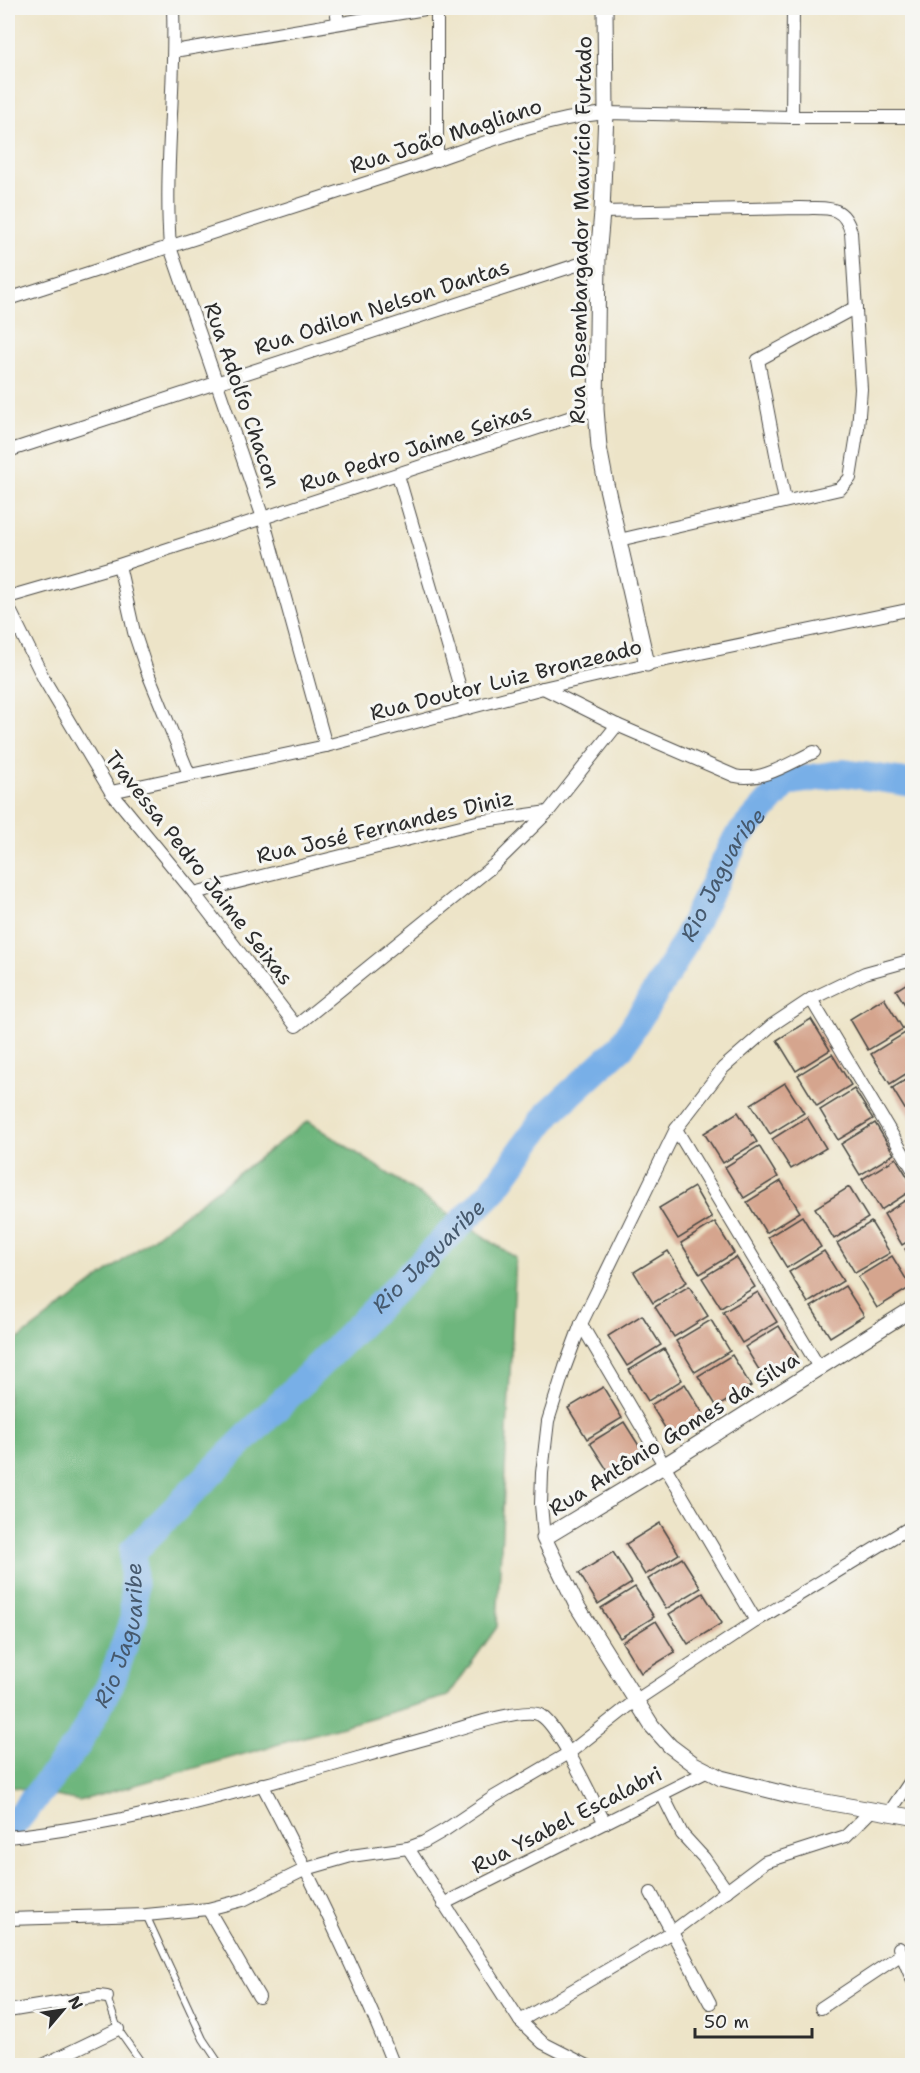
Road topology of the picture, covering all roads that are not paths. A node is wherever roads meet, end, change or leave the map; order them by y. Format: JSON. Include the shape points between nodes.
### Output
{"nodes":[{"id":1,"x":173,"y":8,"type":"edge"},
{"id":2,"x":336,"y":8,"type":"edge"},
{"id":3,"x":431,"y":8,"type":"edge"},
{"id":4,"x":437,"y":8,"type":"edge"},
{"id":5,"x":605,"y":8,"type":"edge"},
{"id":6,"x":793,"y":8,"type":"edge"},
{"id":7,"x":338,"y":22,"type":"junction"},
{"id":8,"x":174,"y":51,"type":"junction"},
{"id":9,"x":606,"y":113,"type":"junction"},
{"id":10,"x":792,"y":117,"type":"junction"},
{"id":11,"x":912,"y":117,"type":"edge"},
{"id":12,"x":437,"y":160,"type":"junction"},
{"id":13,"x":602,"y":212,"type":"junction"},
{"id":14,"x":170,"y":247,"type":"junction"},
{"id":15,"x":598,"y":258,"type":"junction"},
{"id":16,"x":8,"y":299,"type":"edge"},
{"id":17,"x":856,"y":307,"type":"junction"},
{"id":18,"x":217,"y":381,"type":"junction"},
{"id":19,"x":596,"y":409,"type":"junction"},
{"id":20,"x":8,"y":451,"type":"edge"},
{"id":21,"x":398,"y":475,"type":"junction"},
{"id":22,"x":784,"y":501,"type":"junction"},
{"id":23,"x":263,"y":518,"type":"junction"},
{"id":24,"x":619,"y":540,"type":"junction"},
{"id":25,"x":119,"y":565,"type":"junction"},
{"id":26,"x":8,"y":597,"type":"edge"},
{"id":27,"x":8,"y":606,"type":"edge"},
{"id":28,"x":912,"y":609,"type":"edge"},
{"id":29,"x":647,"y":664,"type":"junction"},
{"id":30,"x":543,"y":688,"type":"junction"},
{"id":31,"x":466,"y":708,"type":"junction"},
{"id":32,"x":617,"y":726,"type":"junction"},
{"id":33,"x":326,"y":746,"type":"junction"},
{"id":34,"x":814,"y":752,"type":"dead end"},
{"id":35,"x":189,"y":774,"type":"junction"},
{"id":36,"x":111,"y":792,"type":"junction"},
{"id":37,"x":548,"y":812,"type":"junction"},
{"id":38,"x":194,"y":893,"type":"junction"},
{"id":39,"x":912,"y":960,"type":"edge"},
{"id":40,"x":811,"y":999,"type":"junction"},
{"id":41,"x":676,"y":1129,"type":"junction"},
{"id":42,"x":912,"y":1168,"type":"edge"},
{"id":43,"x":912,"y":1309,"type":"edge"},
{"id":44,"x":581,"y":1324,"type":"junction"},
{"id":45,"x":820,"y":1369,"type":"junction"},
{"id":46,"x":665,"y":1465,"type":"junction"},
{"id":47,"x":912,"y":1526,"type":"edge"},
{"id":48,"x":544,"y":1538,"type":"junction"},
{"id":49,"x":756,"y":1621,"type":"junction"},
{"id":50,"x":635,"y":1701,"type":"junction"},
{"id":51,"x":569,"y":1753,"type":"junction"},
{"id":52,"x":708,"y":1771,"type":"junction"},
{"id":53,"x":912,"y":1779,"type":"edge"},
{"id":54,"x":262,"y":1784,"type":"junction"},
{"id":55,"x":662,"y":1794,"type":"junction"},
{"id":56,"x":872,"y":1810,"type":"junction"},
{"id":57,"x":889,"y":1813,"type":"junction"},
{"id":58,"x":912,"y":1817,"type":"edge"},
{"id":59,"x":605,"y":1823,"type":"junction"},
{"id":60,"x":8,"y":1837,"type":"edge"},
{"id":61,"x":408,"y":1848,"type":"junction"},
{"id":62,"x":306,"y":1869,"type":"junction"},
{"id":63,"x":727,"y":1891,"type":"junction"},
{"id":64,"x":651,"y":1893,"type":"dead end"},
{"id":65,"x":443,"y":1904,"type":"junction"},
{"id":66,"x":208,"y":1909,"type":"junction"},
{"id":67,"x":146,"y":1915,"type":"junction"},
{"id":68,"x":8,"y":1919,"type":"edge"},
{"id":69,"x":672,"y":1932,"type":"junction"},
{"id":70,"x":912,"y":1979,"type":"edge"},
{"id":71,"x":107,"y":1997,"type":"joint"},
{"id":72,"x":260,"y":1997,"type":"dead end"},
{"id":73,"x":710,"y":2003,"type":"dead end"},
{"id":74,"x":821,"y":2008,"type":"dead end"},
{"id":75,"x":8,"y":2011,"type":"edge"},
{"id":76,"x":520,"y":2020,"type":"junction"},
{"id":77,"x":118,"y":2030,"type":"junction"},
{"id":78,"x":41,"y":2066,"type":"edge"},
{"id":79,"x":144,"y":2066,"type":"edge"},
{"id":80,"x":221,"y":2066,"type":"edge"},
{"id":81,"x":394,"y":2066,"type":"edge"},
{"id":82,"x":588,"y":2066,"type":"edge"}],
"edges":[{"from":1,"to":8,"type":"street","name":"Rua Adolfo Chacon"},
{"from":2,"to":7,"type":"street"},
{"from":3,"to":7,"type":"street"},
{"from":4,"to":12,"type":"street"},
{"from":5,"to":9,"type":"street","name":"Rua Desembargador Maurício Furtado"},
{"from":6,"to":10,"type":"street"},
{"from":7,"to":8,"type":"street"},
{"from":8,"to":14,"type":"street","name":"Rua Adolfo Chacon","via":[[168,164]]},
{"from":9,"to":10,"type":"street","name":"Rua João Magliano"},
{"from":9,"to":12,"type":"street","name":"Rua João Magliano","via":[[545,123]]},
{"from":9,"to":13,"type":"street","name":"Rua Desembargador Maurício Furtado"},
{"from":10,"to":11,"type":"street","name":"Rua João Magliano"},
{"from":12,"to":14,"type":"street","name":"Rua João Magliano"},
{"from":13,"to":15,"type":"street","name":"Rua Desembargador Maurício Furtado"},
{"from":13,"to":17,"type":"street","via":[[800,208],[840,212],[847,219],[850,232]]},
{"from":14,"to":16,"type":"street","name":"Rua João Magliano"},
{"from":14,"to":18,"type":"street","name":"Rua Adolfo Chacon"},
{"from":15,"to":18,"type":"street","name":"Rua Odilon Nelson Dantas"},
{"from":15,"to":19,"type":"street","name":"Rua Desembargador Maurício Furtado"},
{"from":17,"to":22,"type":"street","via":[[861,389],[850,478],[840,489]]},
{"from":17,"to":22,"type":"street","via":[[759,360]]},
{"from":18,"to":20,"type":"street","name":"Rua Odilon Nelson Dantas"},
{"from":18,"to":23,"type":"street","name":"Rua Adolfo Chacon"},
{"from":19,"to":21,"type":"street","name":"Rua Pedro Jaime Seixas"},
{"from":19,"to":24,"type":"street","name":"Rua Desembargador Maurício Furtado","via":[[599,447]]},
{"from":21,"to":23,"type":"street","name":"Rua Pedro Jaime Seixas"},
{"from":21,"to":31,"type":"street"},
{"from":22,"to":24,"type":"street"},
{"from":23,"to":25,"type":"street","name":"Rua Pedro Jaime Seixas"},
{"from":23,"to":33,"type":"street","name":"Rua Adolfo Chacon"},
{"from":24,"to":29,"type":"street","name":"Rua Desembargador Maurício Furtado"},
{"from":25,"to":26,"type":"street","name":"Rua Pedro Jaime Seixas"},
{"from":25,"to":35,"type":"street","via":[[147,671]]},
{"from":27,"to":36,"type":"street","name":"Travessa Pedro Jaime Seixas","via":[[65,717]]},
{"from":28,"to":29,"type":"street","name":"Rua Doutor Luiz Bronzeado"},
{"from":29,"to":30,"type":"street","name":"Rua Doutor Luiz Bronzeado"},
{"from":30,"to":31,"type":"street","name":"Rua Doutor Luiz Bronzeado"},
{"from":30,"to":32,"type":"street"},
{"from":31,"to":33,"type":"street","name":"Rua Doutor Luiz Bronzeado"},
{"from":32,"to":34,"type":"street","via":[[745,778],[761,776]]},
{"from":32,"to":37,"type":"street"},
{"from":33,"to":35,"type":"street","name":"Rua Doutor Luiz Bronzeado"},
{"from":35,"to":36,"type":"street","name":"Rua Doutor Luiz Bronzeado"},
{"from":36,"to":38,"type":"street","name":"Travessa Pedro Jaime Seixas"},
{"from":37,"to":38,"type":"street","name":"Rua José Fernandes Diniz","via":[[477,822]]},
{"from":37,"to":38,"type":"street","name":"Travessa Pedro Jaime Seixas","via":[[494,865],[296,1026]]},
{"from":39,"to":40,"type":"street","via":[[865,973]]},
{"from":40,"to":41,"type":"street","via":[[772,1025],[723,1068]]},
{"from":40,"to":42,"type":"street"},
{"from":41,"to":44,"type":"street"},
{"from":41,"to":45,"type":"street"},
{"from":43,"to":45,"type":"street","name":"Rua Antônio Gomes da Silva"},
{"from":44,"to":46,"type":"street"},
{"from":44,"to":48,"type":"street","via":[[548,1421],[542,1473]]},
{"from":45,"to":46,"type":"street","name":"Rua Antônio Gomes da Silva"},
{"from":46,"to":48,"type":"street","name":"Rua Antônio Gomes da Silva"},
{"from":46,"to":49,"type":"street"},
{"from":47,"to":49,"type":"street"},
{"from":48,"to":50,"type":"street","name":"Rua Antônio Gomes da Silva","via":[[577,1606]]},
{"from":49,"to":50,"type":"street"},
{"from":50,"to":51,"type":"street"},
{"from":50,"to":52,"type":"street","name":"Rua Antônio Gomes da Silva","via":[[670,1746]]},
{"from":51,"to":54,"type":"street","via":[[547,1719],[527,1712]]},
{"from":51,"to":59,"type":"street"},
{"from":51,"to":61,"type":"street","via":[[445,1830]]},
{"from":52,"to":55,"type":"street","name":"Rua Ysabel Escalabri"},
{"from":52,"to":56,"type":"street","name":"Rua Antônio Gomes da Silva","via":[[797,1797]]},
{"from":53,"to":57,"type":"street"},
{"from":54,"to":60,"type":"street","via":[[132,1816]]},
{"from":54,"to":62,"type":"street"},
{"from":55,"to":59,"type":"street","name":"Rua Ysabel Escalabri"},
{"from":55,"to":63,"type":"street","via":[[682,1834]]},
{"from":56,"to":57,"type":"street","name":"Rua Antônio Gomes da Silva"},
{"from":56,"to":63,"type":"street","via":[[846,1836],[765,1862]]},
{"from":57,"to":58,"type":"street","name":"Rua Antônio Gomes da Silva"},
{"from":59,"to":65,"type":"street","name":"Rua Ysabel Escalabri"},
{"from":61,"to":62,"type":"street","via":[[351,1856]]},
{"from":61,"to":65,"type":"street"},
{"from":62,"to":66,"type":"street","via":[[243,1900]]},
{"from":62,"to":81,"type":"street","via":[[368,1999]]},
{"from":63,"to":69,"type":"street"},
{"from":64,"to":69,"type":"street"},
{"from":65,"to":76,"type":"street"},
{"from":66,"to":67,"type":"street"},
{"from":66,"to":72,"type":"street"},
{"from":67,"to":68,"type":"street"},
{"from":67,"to":80,"type":"lane","via":[[204,2039]]},
{"from":69,"to":73,"type":"street"},
{"from":69,"to":76,"type":"street"},
{"from":70,"to":74,"type":"street","via":[[901,1951]]},
{"from":71,"to":75,"type":"street"},
{"from":71,"to":77,"type":"lane"},
{"from":76,"to":82,"type":"street","via":[[543,2043]]},
{"from":77,"to":78,"type":"street"},
{"from":77,"to":79,"type":"lane"}]}
